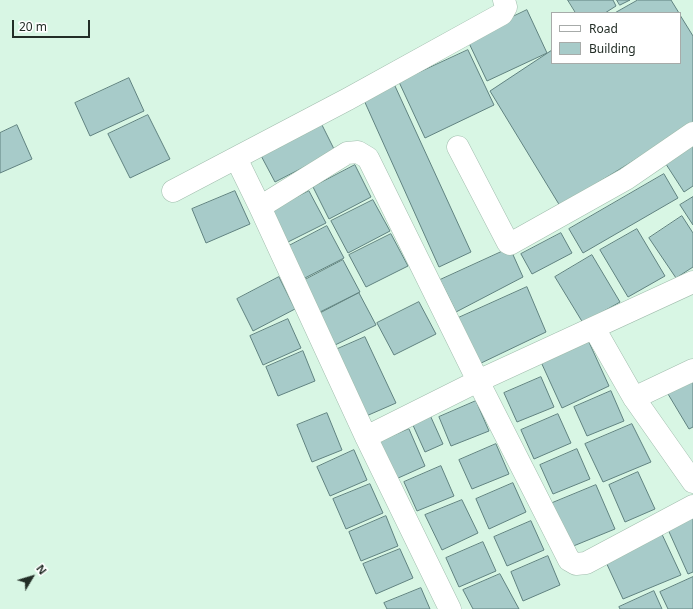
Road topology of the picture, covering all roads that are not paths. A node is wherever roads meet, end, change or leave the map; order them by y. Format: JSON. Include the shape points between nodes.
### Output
{"nodes":[{"id":1,"x":504,"y":0,"type":"edge"},
{"id":2,"x":693,"y":133,"type":"edge"},
{"id":3,"x":458,"y":147,"type":"dead end"},
{"id":4,"x":236,"y":158,"type":"junction"},
{"id":5,"x":173,"y":191,"type":"dead end"},
{"id":6,"x":260,"y":206,"type":"junction"},
{"id":7,"x":693,"y":282,"type":"edge"},
{"id":8,"x":594,"y":328,"type":"junction"},
{"id":9,"x":693,"y":370,"type":"edge"},
{"id":10,"x":478,"y":381,"type":"junction"},
{"id":11,"x":634,"y":398,"type":"junction"},
{"id":12,"x":366,"y":437,"type":"junction"},
{"id":13,"x":693,"y":482,"type":"edge"},
{"id":14,"x":693,"y":506,"type":"edge"},
{"id":15,"x":450,"y":609,"type":"edge"}],
"edges":[{"from":1,"to":4,"type":"street","via":[[506,7],[502,14]]},
{"from":2,"to":3,"type":"street","via":[[626,179],[510,244]]},
{"from":4,"to":5,"type":"street"},
{"from":4,"to":6,"type":"street"},
{"from":6,"to":10,"type":"street","via":[[347,153],[358,152],[368,158]]},
{"from":6,"to":12,"type":"street"},
{"from":7,"to":8,"type":"street"},
{"from":8,"to":10,"type":"street"},
{"from":8,"to":11,"type":"street"},
{"from":9,"to":11,"type":"street"},
{"from":10,"to":12,"type":"street"},
{"from":10,"to":14,"type":"street","via":[[569,560],[576,564],[586,563]]},
{"from":11,"to":13,"type":"street"},
{"from":12,"to":15,"type":"street"}]}
